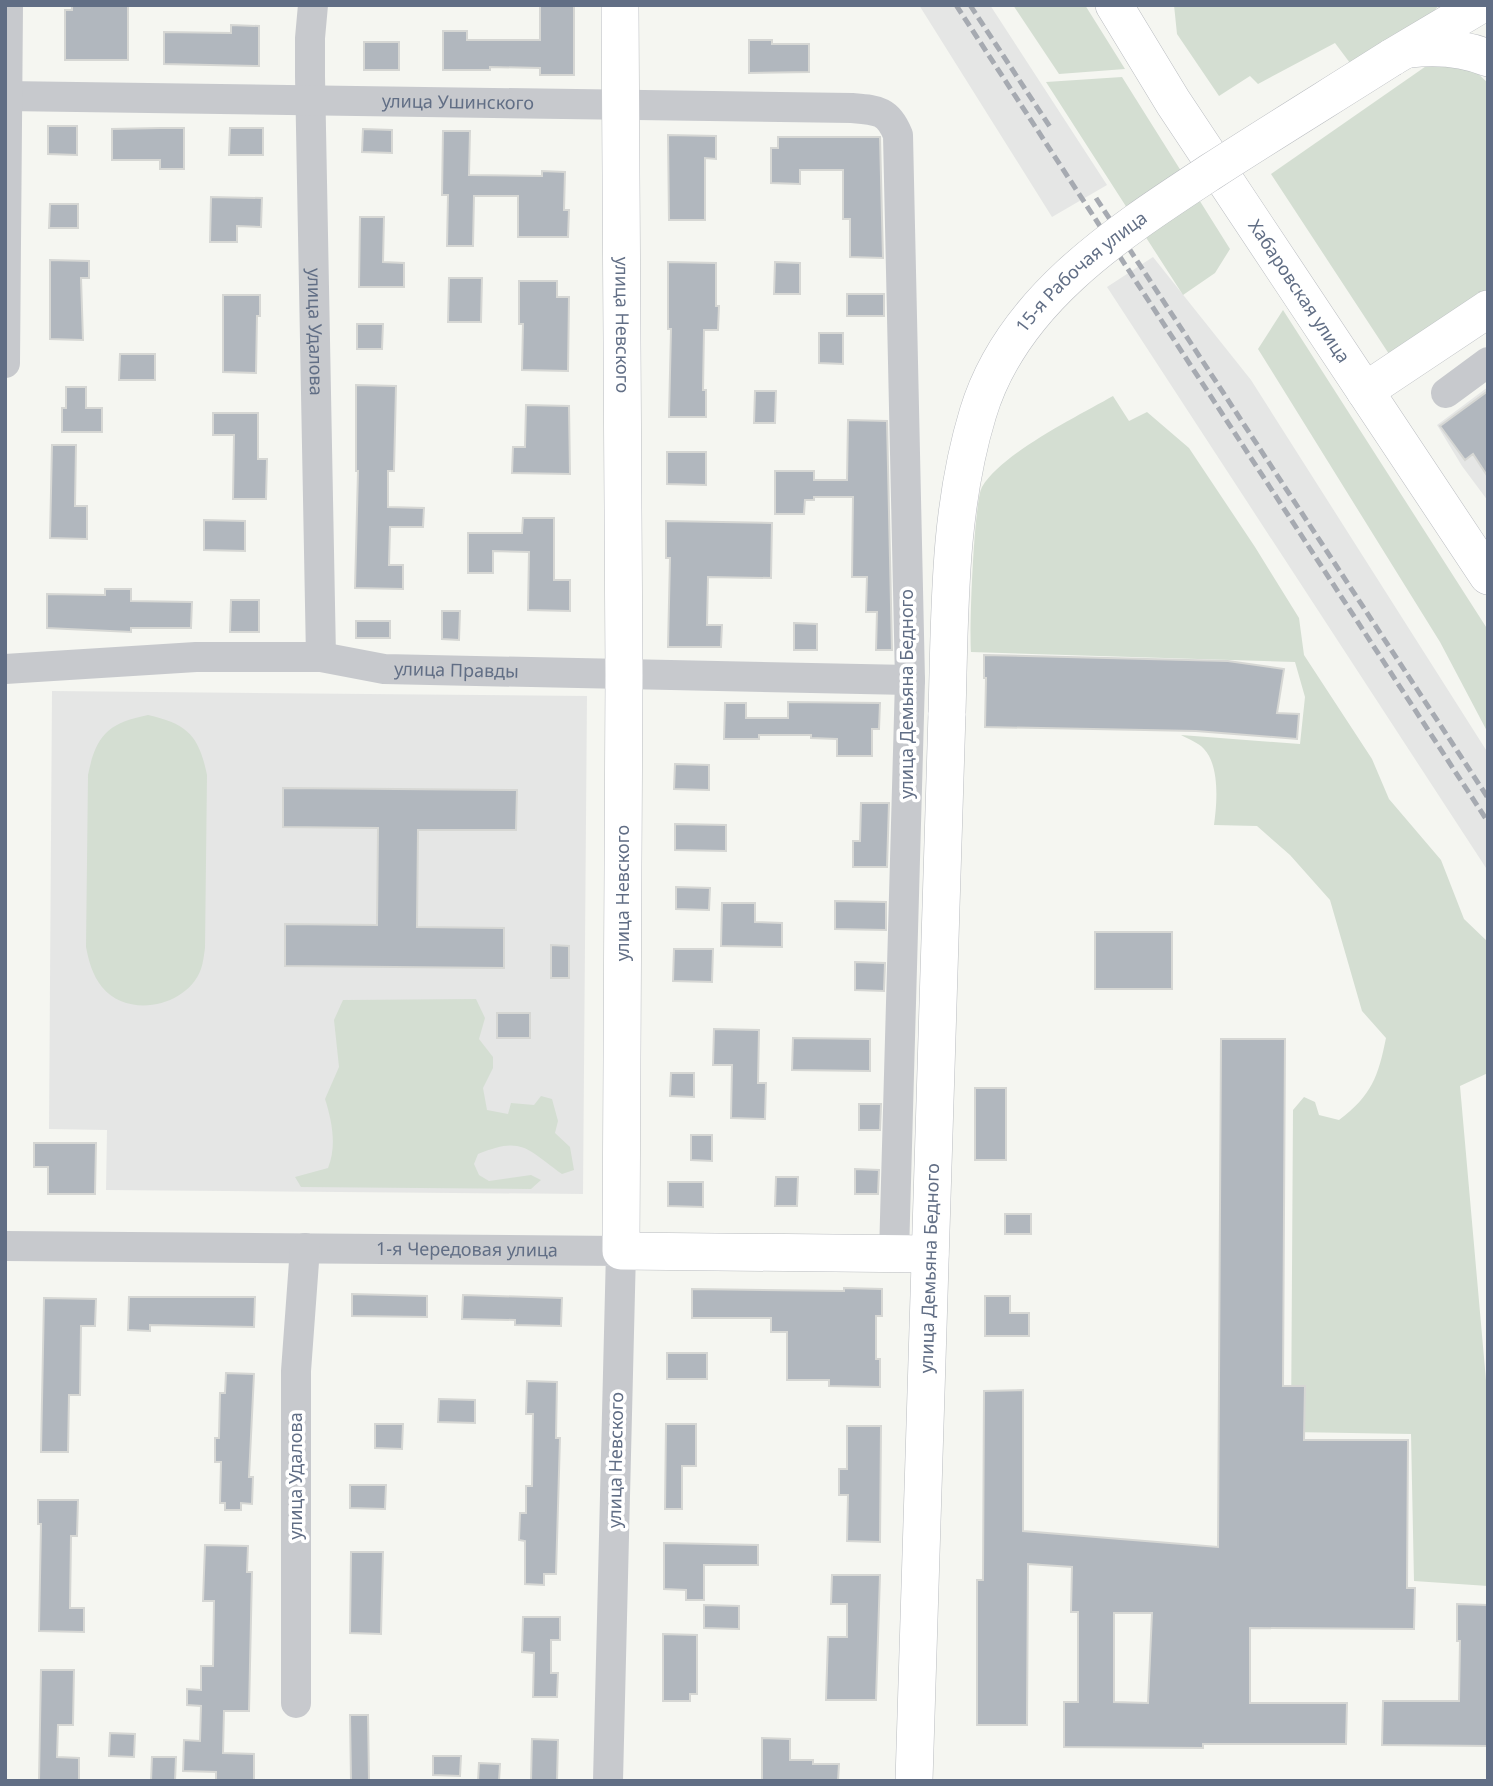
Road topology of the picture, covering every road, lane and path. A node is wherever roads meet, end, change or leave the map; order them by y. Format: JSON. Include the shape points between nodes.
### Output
{"nodes":[{"id":1,"x":8,"y":5,"type":"edge"},
{"id":2,"x":313,"y":5,"type":"edge"},
{"id":3,"x":620,"y":5,"type":"edge"},
{"id":4,"x":1123,"y":8,"type":"edge"},
{"id":5,"x":1463,"y":11,"type":"edge"},
{"id":6,"x":1400,"y":54,"type":"junction"},
{"id":7,"x":1488,"y":58,"type":"edge"},
{"id":8,"x":7,"y":96,"type":"edge"},
{"id":9,"x":311,"y":101,"type":"junction"},
{"id":10,"x":620,"y":104,"type":"junction"},
{"id":11,"x":898,"y":135,"type":"joint"},
{"id":12,"x":1488,"y":309,"type":"edge"},
{"id":13,"x":1488,"y":362,"type":"edge"},
{"id":14,"x":5,"y":363,"type":"edge"},
{"id":15,"x":1365,"y":391,"type":"junction"},
{"id":16,"x":1446,"y":393,"type":"dead end"},
{"id":17,"x":1488,"y":576,"type":"edge"},
{"id":18,"x":321,"y":657,"type":"junction"},
{"id":19,"x":5,"y":669,"type":"edge"},
{"id":20,"x":624,"y":675,"type":"junction"},
{"id":21,"x":910,"y":680,"type":"junction"},
{"id":22,"x":947,"y":713,"type":"joint"},
{"id":23,"x":5,"y":1246,"type":"edge"},
{"id":24,"x":305,"y":1248,"type":"junction"},
{"id":25,"x":621,"y":1251,"type":"junction"},
{"id":26,"x":894,"y":1254,"type":"junction"},
{"id":27,"x":930,"y":1254,"type":"junction"},
{"id":28,"x":296,"y":1703,"type":"dead end"},
{"id":29,"x":608,"y":1781,"type":"edge"},
{"id":30,"x":914,"y":1781,"type":"edge"}],
"edges":[{"from":1,"to":8,"type":"street"},
{"from":2,"to":9,"type":"street","name":"улица Удалова"},
{"from":3,"to":10,"type":"main road","name":"улица Невского"},
{"from":4,"to":15,"type":"main road","name":"Хабаровская улица","via":[[1173,102]]},
{"from":5,"to":6,"type":"main road","name":"15-я Рабочая улица"},
{"from":6,"to":7,"type":"main road","via":[[1445,48]]},
{"from":6,"to":22,"type":"main road","name":"15-я Рабочая улица","bridge":true,"via":[[1127,227],[1059,284],[1020,331],[978,411],[962,475],[952,553]]},
{"from":8,"to":9,"type":"street","name":"улица Ушинского"},
{"from":8,"to":14,"type":"street"},
{"from":9,"to":10,"type":"street","name":"улица Ушинского"},
{"from":9,"to":18,"type":"street","name":"улица Удалова"},
{"from":10,"to":11,"type":"street","name":"улица Ушинского","via":[[871,110],[885,114]]},
{"from":10,"to":20,"type":"main road","name":"улица Невского"},
{"from":11,"to":21,"type":"street","name":"улица Демьяна Бедного"},
{"from":12,"to":15,"type":"main road"},
{"from":13,"to":16,"type":"street"},
{"from":15,"to":17,"type":"main road","name":"Хабаровская улица"},
{"from":18,"to":19,"type":"street","name":"улица Правды","via":[[196,657]]},
{"from":18,"to":20,"type":"street","name":"улица Правды","via":[[384,668]]},
{"from":20,"to":21,"type":"street","name":"улица Правды"},
{"from":20,"to":25,"type":"main road","name":"улица Невского"},
{"from":21,"to":26,"type":"street","name":"улица Демьяна Бедного"},
{"from":22,"to":27,"type":"main road","name":"улица Демьяна Бедного"},
{"from":23,"to":24,"type":"street","name":"1-я Чередовая улица"},
{"from":24,"to":25,"type":"street","name":"1-я Чередовая улица"},
{"from":24,"to":28,"type":"street","name":"улица Удалова","via":[[296,1371]]},
{"from":25,"to":26,"type":"main road","name":"1-я Чередовая улица"},
{"from":25,"to":29,"type":"street","name":"улица Невского"},
{"from":26,"to":27,"type":"main road","name":"1-я Чередовая улица"},
{"from":27,"to":30,"type":"main road","name":"улица Демьяна Бедного"}]}
